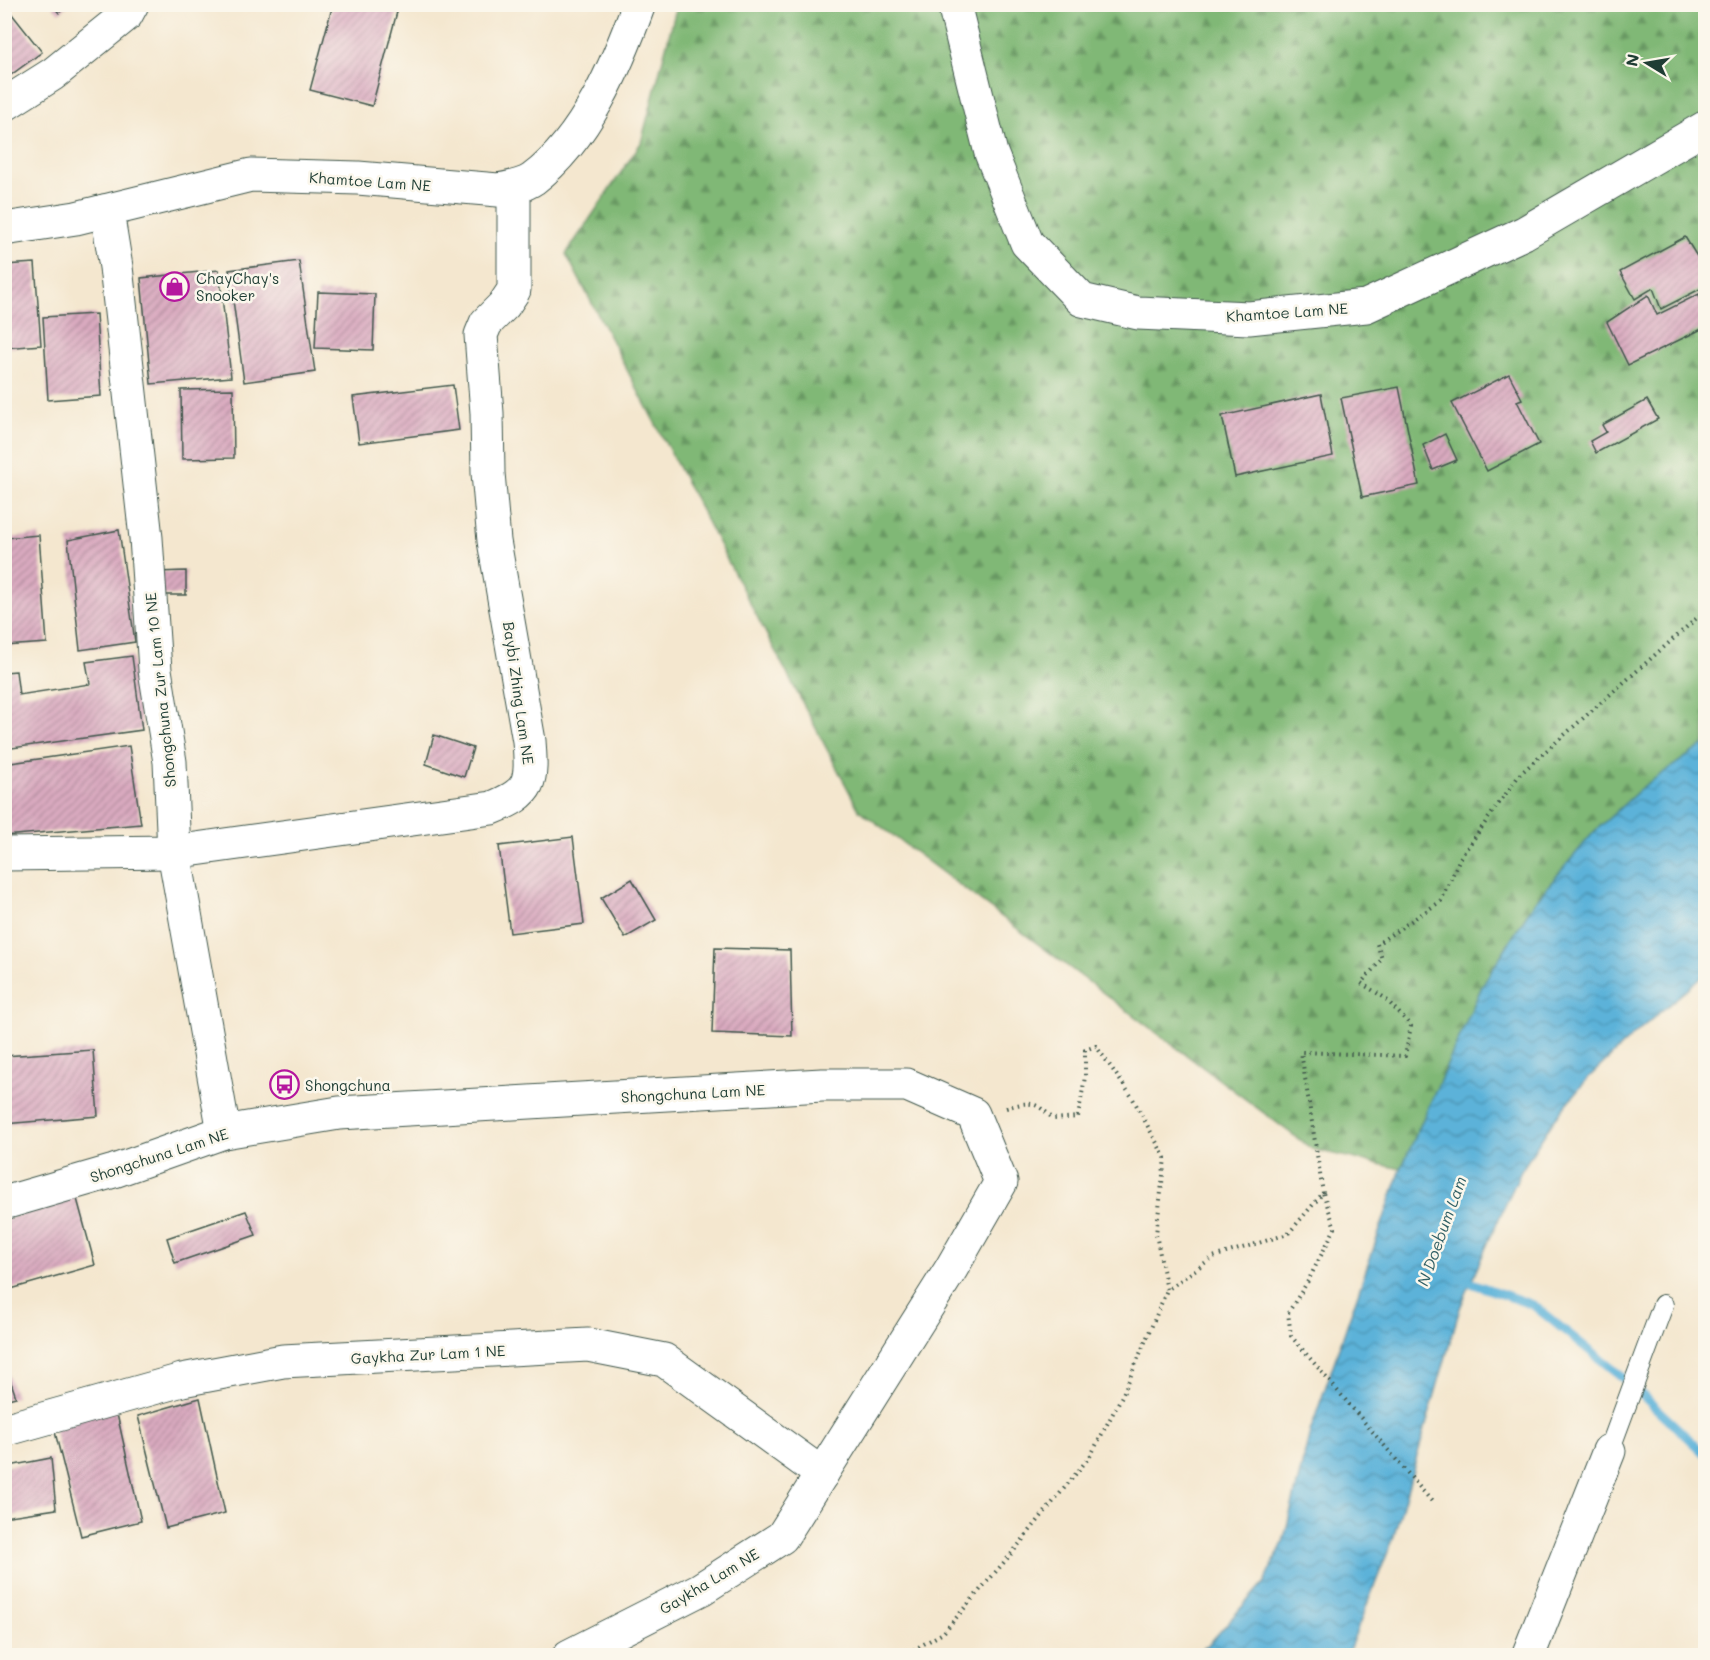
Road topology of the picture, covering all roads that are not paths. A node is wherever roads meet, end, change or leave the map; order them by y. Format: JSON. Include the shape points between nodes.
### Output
{"nodes":[{"id":1,"x":132,"y":4,"type":"edge"},
{"id":2,"x":639,"y":4,"type":"edge"},
{"id":3,"x":954,"y":4,"type":"edge"},
{"id":4,"x":4,"y":105,"type":"edge"},
{"id":5,"x":1706,"y":127,"type":"edge"},
{"id":6,"x":514,"y":188,"type":"junction"},
{"id":7,"x":104,"y":211,"type":"junction"},
{"id":8,"x":4,"y":228,"type":"edge"},
{"id":9,"x":174,"y":852,"type":"junction"},
{"id":10,"x":4,"y":854,"type":"edge"},
{"id":11,"x":224,"y":1132,"type":"junction"},
{"id":12,"x":4,"y":1203,"type":"edge"},
{"id":13,"x":1663,"y":1305,"type":"dead end"},
{"id":14,"x":4,"y":1430,"type":"edge"},
{"id":15,"x":1609,"y":1451,"type":"joint"},
{"id":16,"x":822,"y":1474,"type":"junction"},
{"id":17,"x":569,"y":1656,"type":"edge"},
{"id":18,"x":1528,"y":1656,"type":"edge"}],
"edges":[{"from":1,"to":4,"type":"street","via":[[126,15],[53,74]]},
{"from":2,"to":6,"type":"street","name":"Khamtoe Lam NE","via":[[622,51],[574,135],[532,180]]},
{"from":3,"to":5,"type":"street","name":"Khamtoe Lam NE","via":[[991,153],[1027,243],[1082,300],[1138,313],[1249,318],[1366,306],[1524,233]]},
{"from":6,"to":7,"type":"street","name":"Khamtoe Lam NE","via":[[251,175]]},
{"from":6,"to":9,"type":"street","name":"Baybi Zhing Lam NE","via":[[514,290],[486,322],[481,335],[494,541],[529,741],[531,769],[526,787],[492,808]]},
{"from":7,"to":8,"type":"street","name":"Khamtoe Lam NE"},
{"from":7,"to":9,"type":"street","name":"Shongchuna Zur Lam 10 NE","via":[[116,267],[145,527],[155,670],[170,762]]},
{"from":9,"to":10,"type":"street","name":"Baybi Zhing Lam NE"},
{"from":9,"to":11,"type":"street","name":"Shongchuna Zur Lam 10 NE"},
{"from":11,"to":12,"type":"street","name":"Shongchuna Lam NE","via":[[114,1171]]},
{"from":11,"to":16,"type":"street","name":"Shongchuna Lam NE","via":[[339,1113],[822,1085],[907,1085],[973,1114],[1001,1182]]},
{"from":13,"to":15,"type":"lane"},
{"from":14,"to":16,"type":"street","name":"Gaykha Zur Lam 1 NE","via":[[182,1380],[283,1361],[588,1345],[664,1360]]},
{"from":15,"to":18,"type":"street"},
{"from":16,"to":17,"type":"street","name":"Gaykha Lam NE","via":[[782,1537],[701,1589]]}]}
